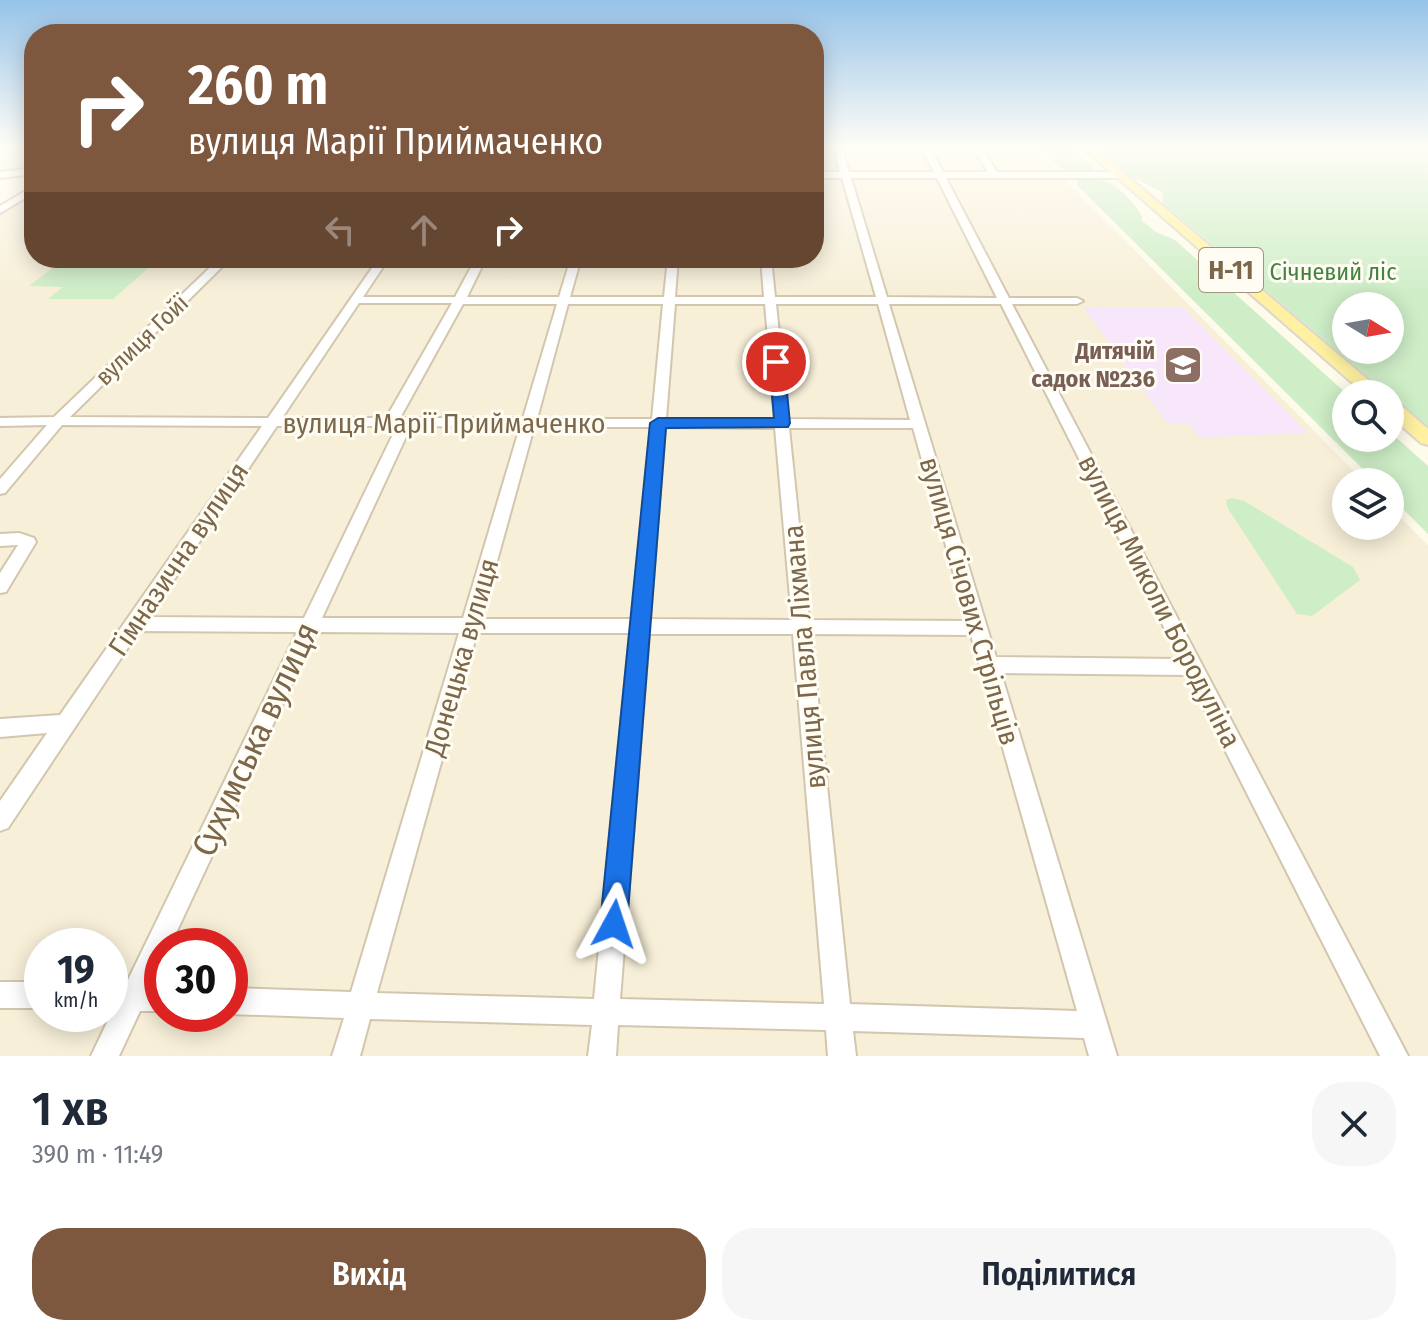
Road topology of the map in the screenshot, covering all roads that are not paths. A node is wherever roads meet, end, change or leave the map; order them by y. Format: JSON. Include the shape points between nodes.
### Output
{"nodes":[{"id":1,"x":24,"y":195,"type":"edge"},
{"id":2,"x":852,"y":195,"type":"edge"},
{"id":3,"x":951,"y":195,"type":"edge"},
{"id":4,"x":1144,"y":195,"type":"edge"},
{"id":5,"x":0,"y":210,"type":"edge"},
{"id":6,"x":216,"y":268,"type":"edge"},
{"id":7,"x":377,"y":268,"type":"edge"},
{"id":8,"x":476,"y":268,"type":"edge"},
{"id":9,"x":573,"y":268,"type":"edge"},
{"id":10,"x":672,"y":268,"type":"edge"},
{"id":11,"x":767,"y":268,"type":"edge"},
{"id":12,"x":355,"y":300,"type":"junction"},
{"id":13,"x":461,"y":300,"type":"junction"},
{"id":14,"x":564,"y":301,"type":"junction"},
{"id":15,"x":669,"y":301,"type":"junction"},
{"id":16,"x":771,"y":301,"type":"junction"},
{"id":17,"x":882,"y":301,"type":"junction"},
{"id":18,"x":1077,"y":301,"type":"dead end"},
{"id":19,"x":1006,"y":302,"type":"junction"},
{"id":20,"x":1360,"y":380,"type":"edge"},
{"id":21,"x":1404,"y":418,"type":"edge"},
{"id":22,"x":58,"y":421,"type":"junction"},
{"id":23,"x":0,"y":422,"type":"edge"},
{"id":24,"x":272,"y":422,"type":"junction"},
{"id":25,"x":399,"y":422,"type":"junction"},
{"id":26,"x":528,"y":423,"type":"junction"},
{"id":27,"x":658,"y":423,"type":"junction"},
{"id":28,"x":782,"y":423,"type":"junction"},
{"id":29,"x":918,"y":424,"type":"junction"},
{"id":30,"x":1428,"y":439,"type":"edge"},
{"id":31,"x":0,"y":489,"type":"edge"},
{"id":32,"x":0,"y":540,"type":"edge"},
{"id":33,"x":0,"y":587,"type":"edge"},
{"id":34,"x":134,"y":624,"type":"junction"},
{"id":35,"x":310,"y":625,"type":"junction"},
{"id":36,"x":470,"y":626,"type":"junction"},
{"id":37,"x":640,"y":627,"type":"junction"},
{"id":38,"x":802,"y":628,"type":"junction"},
{"id":39,"x":978,"y":628,"type":"junction"},
{"id":40,"x":989,"y":665,"type":"junction"},
{"id":41,"x":1194,"y":667,"type":"junction"},
{"id":42,"x":66,"y":723,"type":"junction"},
{"id":43,"x":0,"y":728,"type":"edge"},
{"id":44,"x":0,"y":820,"type":"edge"},
{"id":45,"x":128,"y":983,"type":"edge"},
{"id":46,"x":0,"y":995,"type":"edge"},
{"id":47,"x":24,"y":995,"type":"edge"},
{"id":48,"x":248,"y":1002,"type":"edge"},
{"id":49,"x":360,"y":1006,"type":"junction"},
{"id":50,"x":606,"y":1013,"type":"junction"},
{"id":51,"x":838,"y":1015,"type":"junction"},
{"id":52,"x":1094,"y":1025,"type":"junction"},
{"id":53,"x":112,"y":1032,"type":"edge"},
{"id":54,"x":105,"y":1056,"type":"edge"},
{"id":55,"x":346,"y":1056,"type":"edge"},
{"id":56,"x":602,"y":1056,"type":"edge"},
{"id":57,"x":842,"y":1056,"type":"edge"},
{"id":58,"x":1103,"y":1056,"type":"edge"},
{"id":59,"x":1394,"y":1056,"type":"edge"}],
"edges":[{"from":1,"to":5,"type":"street"},
{"from":2,"to":17,"type":"street","name":"вулиця Січових Стрільців"},
{"from":3,"to":19,"type":"street","name":"вулиця Миколи Бородуліна"},
{"from":4,"to":20,"type":"main road","number":"Н-11"},
{"from":6,"to":22,"type":"street","name":"вулиця Гойї"},
{"from":7,"to":12,"type":"street","name":"Гімназична вулиця"},
{"from":8,"to":13,"type":"street","name":"Сухумська вулиця"},
{"from":9,"to":14,"type":"street","name":"Донецька вулиця"},
{"from":10,"to":15,"type":"street"},
{"from":11,"to":16,"type":"street","name":"вулиця Павла Ліхмана"},
{"from":12,"to":13,"type":"street"},
{"from":12,"to":24,"type":"street","name":"Гімназична вулиця"},
{"from":13,"to":14,"type":"street"},
{"from":13,"to":25,"type":"street","name":"Сухумська вулиця","via":[[419,368]]},
{"from":14,"to":15,"type":"street"},
{"from":14,"to":26,"type":"street","name":"Донецька вулиця"},
{"from":15,"to":16,"type":"street"},
{"from":15,"to":27,"type":"street"},
{"from":16,"to":17,"type":"street"},
{"from":16,"to":28,"type":"street","name":"вулиця Павла Ліхмана"},
{"from":17,"to":19,"type":"street"},
{"from":17,"to":29,"type":"street","name":"вулиця Січових Стрільців"},
{"from":18,"to":19,"type":"street"},
{"from":19,"to":41,"type":"street","name":"вулиця Миколи Бородуліна"},
{"from":21,"to":30,"type":"main road"},
{"from":22,"to":23,"type":"street","name":"вулиця Марії Приймаченко"},
{"from":22,"to":24,"type":"street","name":"вулиця Марії Приймаченко"},
{"from":22,"to":31,"type":"street"},
{"from":24,"to":25,"type":"street","name":"вулиця Марії Приймаченко"},
{"from":24,"to":34,"type":"street","name":"Гімназична вулиця"},
{"from":25,"to":26,"type":"street","name":"вулиця Марії Приймаченко"},
{"from":25,"to":35,"type":"street","name":"Сухумська вулиця"},
{"from":26,"to":27,"type":"street","name":"вулиця Марії Приймаченко"},
{"from":26,"to":36,"type":"street","name":"Донецька вулиця"},
{"from":27,"to":28,"type":"street","name":"вулиця Марії Приймаченко"},
{"from":27,"to":37,"type":"street"},
{"from":28,"to":29,"type":"street","name":"вулиця Марії Приймаченко"},
{"from":28,"to":38,"type":"street","name":"вулиця Павла Ліхмана"},
{"from":29,"to":39,"type":"street","name":"вулиця Січових Стрільців"},
{"from":32,"to":33,"type":"street","via":[[28,542]]},
{"from":34,"to":35,"type":"street"},
{"from":34,"to":42,"type":"street","name":"Гімназична вулиця"},
{"from":35,"to":36,"type":"street"},
{"from":35,"to":45,"type":"street","name":"Сухумська вулиця"},
{"from":36,"to":37,"type":"street"},
{"from":36,"to":49,"type":"street","name":"Донецька вулиця"},
{"from":37,"to":38,"type":"street"},
{"from":37,"to":50,"type":"street"},
{"from":38,"to":39,"type":"street"},
{"from":38,"to":51,"type":"street","name":"вулиця Павла Ліхмана"},
{"from":39,"to":40,"type":"street","name":"вулиця Січових Стрільців"},
{"from":40,"to":41,"type":"street"},
{"from":40,"to":52,"type":"street","name":"вулиця Січових Стрільців"},
{"from":41,"to":59,"type":"street","name":"вулиця Миколи Бородуліна"},
{"from":42,"to":43,"type":"street"},
{"from":42,"to":44,"type":"street","name":"Гімназична вулиця"},
{"from":46,"to":47,"type":"street"},
{"from":48,"to":49,"type":"street"},
{"from":49,"to":50,"type":"street"},
{"from":49,"to":55,"type":"street","name":"Донецька вулиця"},
{"from":50,"to":51,"type":"street"},
{"from":50,"to":56,"type":"street"},
{"from":51,"to":52,"type":"street"},
{"from":51,"to":57,"type":"street","name":"вулиця Павла Ліхмана"},
{"from":52,"to":58,"type":"street","name":"вулиця Січових Стрільців"},
{"from":53,"to":54,"type":"street","name":"Сухумська вулиця"}]}
